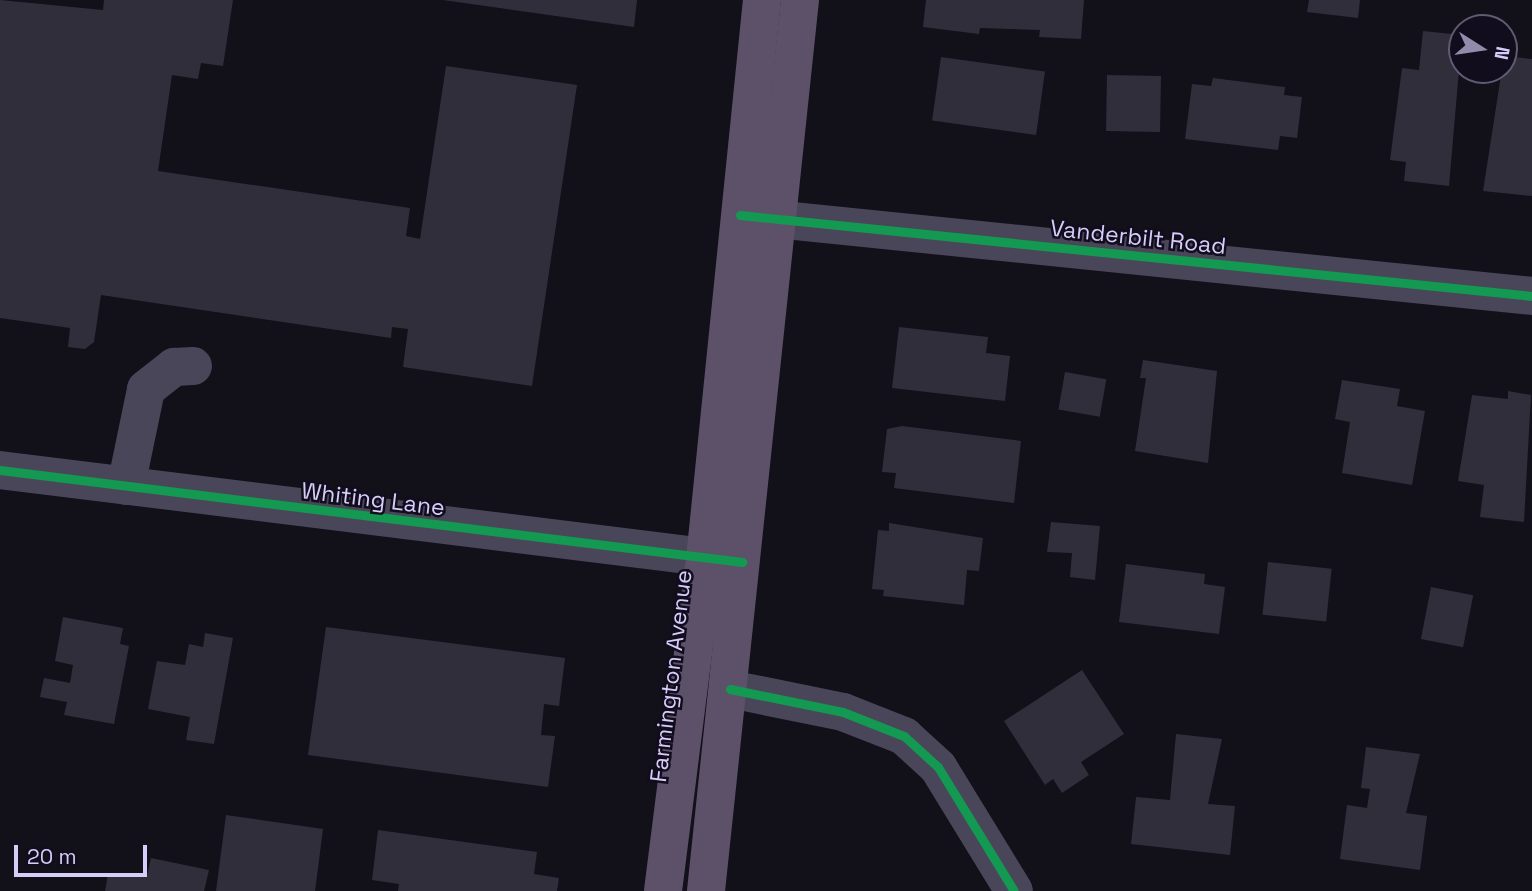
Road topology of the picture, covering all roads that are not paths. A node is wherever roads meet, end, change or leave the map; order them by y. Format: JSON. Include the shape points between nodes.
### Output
{"nodes":[{"id":1,"x":762,"y":0,"type":"edge"},
{"id":2,"x":800,"y":0,"type":"edge"},
{"id":3,"x":740,"y":215,"type":"junction"},
{"id":4,"x":779,"y":219,"type":"junction"},
{"id":5,"x":1532,"y":296,"type":"edge"},
{"id":6,"x":193,"y":366,"type":"dead end"},
{"id":7,"x":0,"y":470,"type":"edge"},
{"id":8,"x":126,"y":486,"type":"junction"},
{"id":9,"x":724,"y":560,"type":"junction"},
{"id":10,"x":730,"y":690,"type":"junction"},
{"id":11,"x":663,"y":891,"type":"edge"},
{"id":12,"x":706,"y":891,"type":"edge"},
{"id":13,"x":1014,"y":891,"type":"edge"}],
"edges":[{"from":1,"to":3,"type":"main road","name":"Farmington Avenue"},
{"from":2,"to":4,"type":"main road","name":"Farmington Avenue"},
{"from":3,"to":4,"type":"street","name":"Vanderbilt Road"},
{"from":3,"to":9,"type":"main road","name":"Farmington Avenue"},
{"from":4,"to":5,"type":"street","name":"Vanderbilt Road"},
{"from":4,"to":9,"type":"main road","name":"Farmington Avenue"},
{"from":6,"to":8,"type":"street","via":[[174,367],[146,389]]},
{"from":7,"to":8,"type":"street","name":"Whiting Lane"},
{"from":8,"to":9,"type":"street","name":"Whiting Lane"},
{"from":9,"to":10,"type":"main road","name":"Farmington Avenue"},
{"from":9,"to":11,"type":"main road","name":"Farmington Avenue"},
{"from":10,"to":12,"type":"main road","name":"Farmington Avenue"},
{"from":10,"to":13,"type":"street","via":[[843,712],[904,736],[938,766]]}]}
